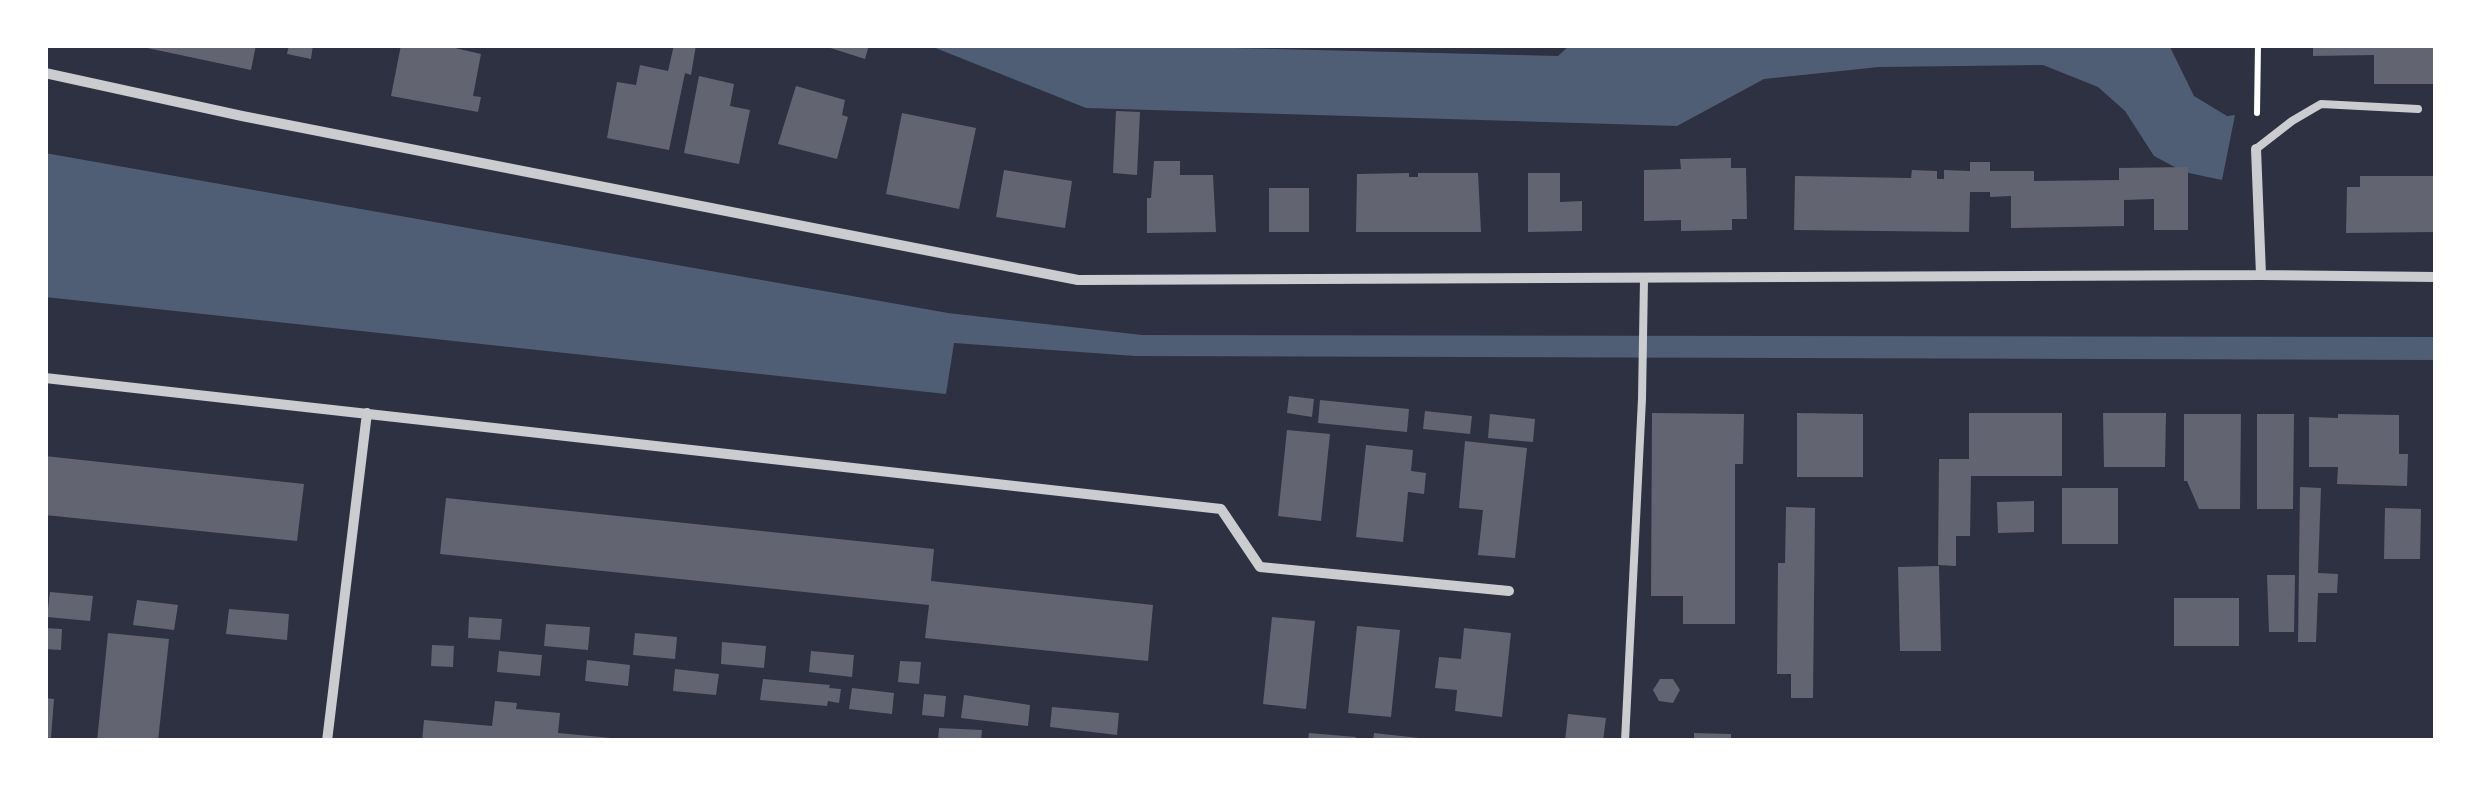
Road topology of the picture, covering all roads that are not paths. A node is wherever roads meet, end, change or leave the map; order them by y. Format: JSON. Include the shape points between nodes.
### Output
{"nodes":[{"id":1,"x":45,"y":73,"type":"edge"},
{"id":2,"x":2418,"y":109,"type":"dead end"},
{"id":3,"x":2256,"y":149,"type":"joint"},
{"id":4,"x":2262,"y":275,"type":"junction"},
{"id":5,"x":2436,"y":277,"type":"edge"},
{"id":6,"x":1644,"y":279,"type":"junction"},
{"id":7,"x":45,"y":378,"type":"edge"},
{"id":8,"x":367,"y":414,"type":"junction"},
{"id":9,"x":1509,"y":591,"type":"dead end"},
{"id":10,"x":327,"y":741,"type":"edge"},
{"id":11,"x":1625,"y":741,"type":"edge"}],
"edges":[{"from":1,"to":6,"type":"street","via":[[1078,280]]},
{"from":2,"to":3,"type":"lane","via":[[2322,104]]},
{"from":3,"to":4,"type":"street"},
{"from":4,"to":5,"type":"street"},
{"from":4,"to":6,"type":"street"},
{"from":6,"to":11,"type":"lane"},
{"from":7,"to":8,"type":"street"},
{"from":8,"to":9,"type":"street","via":[[1221,509],[1260,567]]},
{"from":8,"to":10,"type":"street"}]}
